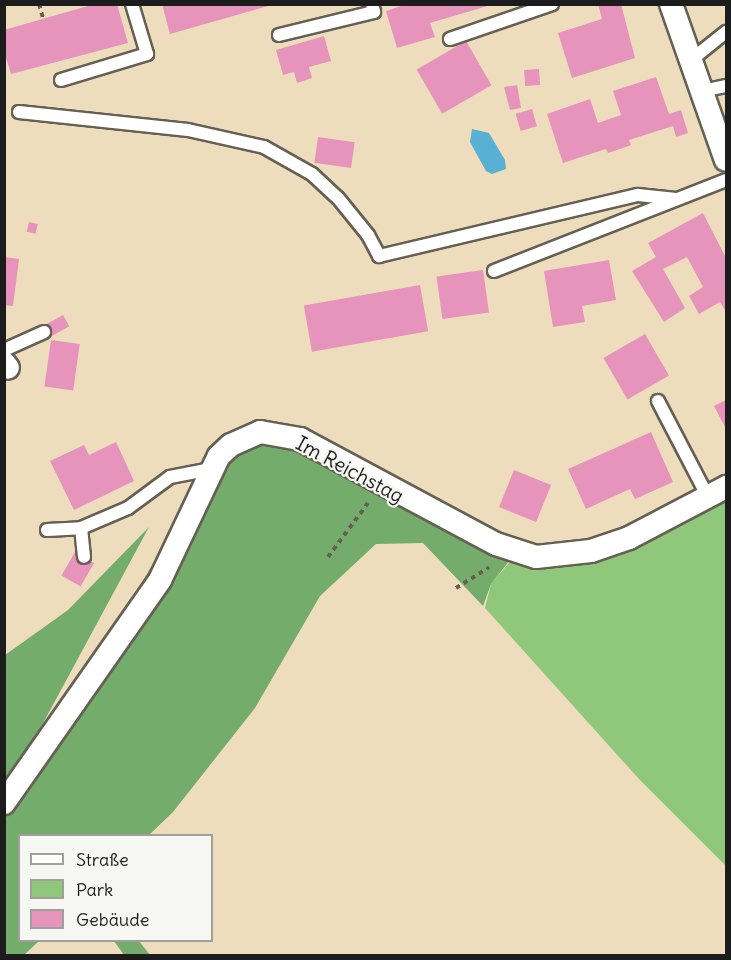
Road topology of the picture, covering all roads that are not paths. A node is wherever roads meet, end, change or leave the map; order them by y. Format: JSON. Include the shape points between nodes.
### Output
{"nodes":[{"id":1,"x":132,"y":4,"type":"edge"},
{"id":2,"x":372,"y":4,"type":"edge"},
{"id":3,"x":552,"y":4,"type":"edge"},
{"id":4,"x":671,"y":4,"type":"edge"},
{"id":5,"x":726,"y":32,"type":"edge"},
{"id":6,"x":279,"y":35,"type":"dead end"},
{"id":7,"x":450,"y":39,"type":"dead end"},
{"id":8,"x":691,"y":60,"type":"junction"},
{"id":9,"x":62,"y":80,"type":"dead end"},
{"id":10,"x":726,"y":86,"type":"edge"},
{"id":11,"x":702,"y":91,"type":"junction"},
{"id":12,"x":19,"y":112,"type":"dead end"},
{"id":13,"x":726,"y":160,"type":"edge"},
{"id":14,"x":726,"y":180,"type":"edge"},
{"id":15,"x":674,"y":199,"type":"junction"},
{"id":16,"x":494,"y":272,"type":"dead end"},
{"id":17,"x":44,"y":332,"type":"dead end"},
{"id":18,"x":6,"y":360,"type":"edge"},
{"id":19,"x":658,"y":401,"type":"dead end"},
{"id":20,"x":212,"y":469,"type":"junction"},
{"id":21,"x":717,"y":492,"type":"edge"},
{"id":22,"x":81,"y":528,"type":"junction"},
{"id":23,"x":47,"y":530,"type":"dead end"},
{"id":24,"x":84,"y":557,"type":"dead end"},
{"id":25,"x":4,"y":803,"type":"edge"}],
"edges":[{"from":1,"to":9,"type":"lane","via":[[147,54]]},
{"from":2,"to":6,"type":"lane","via":[[374,12]]},
{"from":3,"to":7,"type":"lane"},
{"from":4,"to":8,"type":"street"},
{"from":5,"to":8,"type":"lane"},
{"from":8,"to":11,"type":"street"},
{"from":10,"to":11,"type":"lane"},
{"from":11,"to":13,"type":"street"},
{"from":12,"to":15,"type":"lane","via":[[188,130],[264,147],[312,174],[338,198],[368,235],[379,256],[638,195]]},
{"from":14,"to":15,"type":"lane"},
{"from":15,"to":16,"type":"lane"},
{"from":17,"to":18,"type":"lane"},
{"from":19,"to":21,"type":"lane"},
{"from":20,"to":21,"type":"street","name":"Im Reichstag","via":[[231,445],[260,432],[278,433],[300,439],[512,551],[536,557],[591,551],[629,538]]},
{"from":20,"to":22,"type":"lane","via":[[170,477],[128,508]]},
{"from":20,"to":25,"type":"street","name":"Im Reichstag","via":[[160,580]]},
{"from":22,"to":23,"type":"lane"},
{"from":22,"to":24,"type":"lane"}]}
